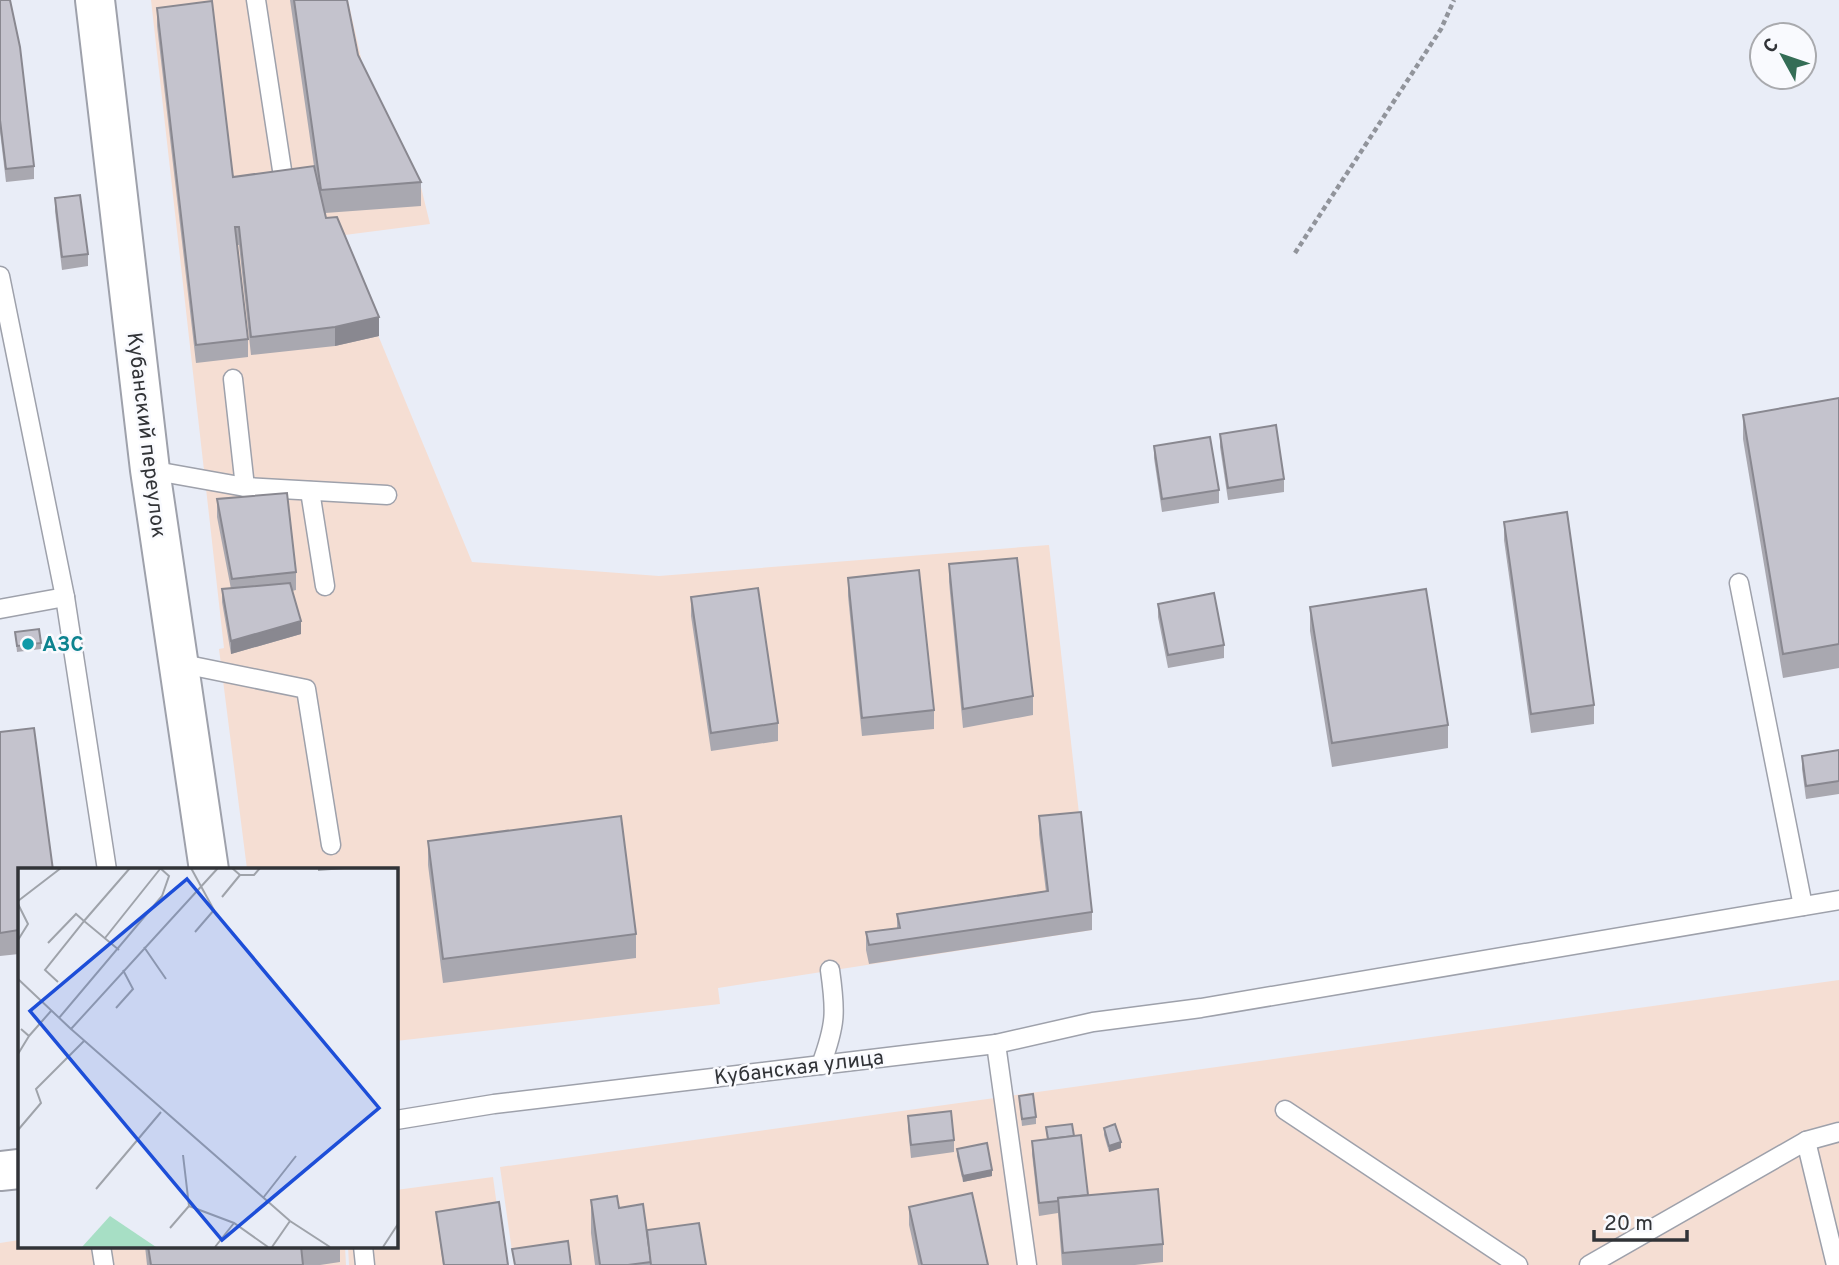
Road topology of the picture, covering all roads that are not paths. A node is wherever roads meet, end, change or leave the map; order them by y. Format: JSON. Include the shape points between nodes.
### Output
{"nodes":[{"id":1,"x":95,"y":0,"type":"edge"},
{"id":2,"x":256,"y":0,"type":"edge"},
{"id":3,"x":282,"y":170,"type":"edge"},
{"id":4,"x":0,"y":276,"type":"edge"},
{"id":5,"x":233,"y":379,"type":"dead end"},
{"id":6,"x":150,"y":470,"type":"junction"},
{"id":7,"x":245,"y":487,"type":"junction"},
{"id":8,"x":310,"y":491,"type":"junction"},
{"id":9,"x":387,"y":495,"type":"dead end"},
{"id":10,"x":1739,"y":583,"type":"dead end"},
{"id":11,"x":326,"y":586,"type":"dead end"},
{"id":12,"x":65,"y":597,"type":"junction"},
{"id":13,"x":0,"y":609,"type":"edge"},
{"id":14,"x":178,"y":663,"type":"junction"},
{"id":15,"x":331,"y":845,"type":"dead end"},
{"id":16,"x":107,"y":868,"type":"edge"},
{"id":17,"x":209,"y":868,"type":"edge"},
{"id":18,"x":1839,"y":900,"type":"edge"},
{"id":19,"x":1803,"y":906,"type":"junction"},
{"id":20,"x":830,"y":970,"type":"dead end"},
{"id":21,"x":996,"y":1044,"type":"junction"},
{"id":22,"x":821,"y":1065,"type":"junction"},
{"id":23,"x":1285,"y":1110,"type":"dead end"},
{"id":24,"x":397,"y":1120,"type":"edge"},
{"id":25,"x":1839,"y":1132,"type":"edge"},
{"id":26,"x":1806,"y":1140,"type":"junction"},
{"id":27,"x":18,"y":1169,"type":"edge"},
{"id":28,"x":0,"y":1171,"type":"edge"},
{"id":29,"x":1027,"y":1265,"type":"edge"},
{"id":30,"x":1518,"y":1265,"type":"edge"},
{"id":31,"x":1590,"y":1265,"type":"edge"},
{"id":32,"x":1836,"y":1265,"type":"edge"}],
"edges":[{"from":1,"to":6,"type":"main road","name":"Кубанский переулок"},
{"from":2,"to":3,"type":"lane"},
{"from":4,"to":12,"type":"lane"},
{"from":5,"to":7,"type":"lane"},
{"from":6,"to":7,"type":"lane"},
{"from":6,"to":14,"type":"main road","name":"Кубанский переулок"},
{"from":7,"to":8,"type":"lane"},
{"from":8,"to":9,"type":"lane"},
{"from":8,"to":11,"type":"lane"},
{"from":10,"to":19,"type":"lane"},
{"from":12,"to":13,"type":"lane"},
{"from":12,"to":16,"type":"lane"},
{"from":14,"to":15,"type":"lane","via":[[306,689]]},
{"from":14,"to":17,"type":"main road","name":"Кубанский переулок"},
{"from":18,"to":19,"type":"lane","name":"Кубанская улица"},
{"from":19,"to":21,"type":"lane","name":"Кубанская улица","via":[[1093,1022]]},
{"from":20,"to":22,"type":"lane","via":[[833,1030]]},
{"from":21,"to":22,"type":"lane","name":"Кубанская улица"},
{"from":21,"to":29,"type":"lane"},
{"from":22,"to":24,"type":"lane","name":"Кубанская улица"},
{"from":23,"to":30,"type":"lane"},
{"from":25,"to":26,"type":"lane"},
{"from":26,"to":31,"type":"lane"},
{"from":26,"to":32,"type":"lane"},
{"from":27,"to":28,"type":"main road"}]}
